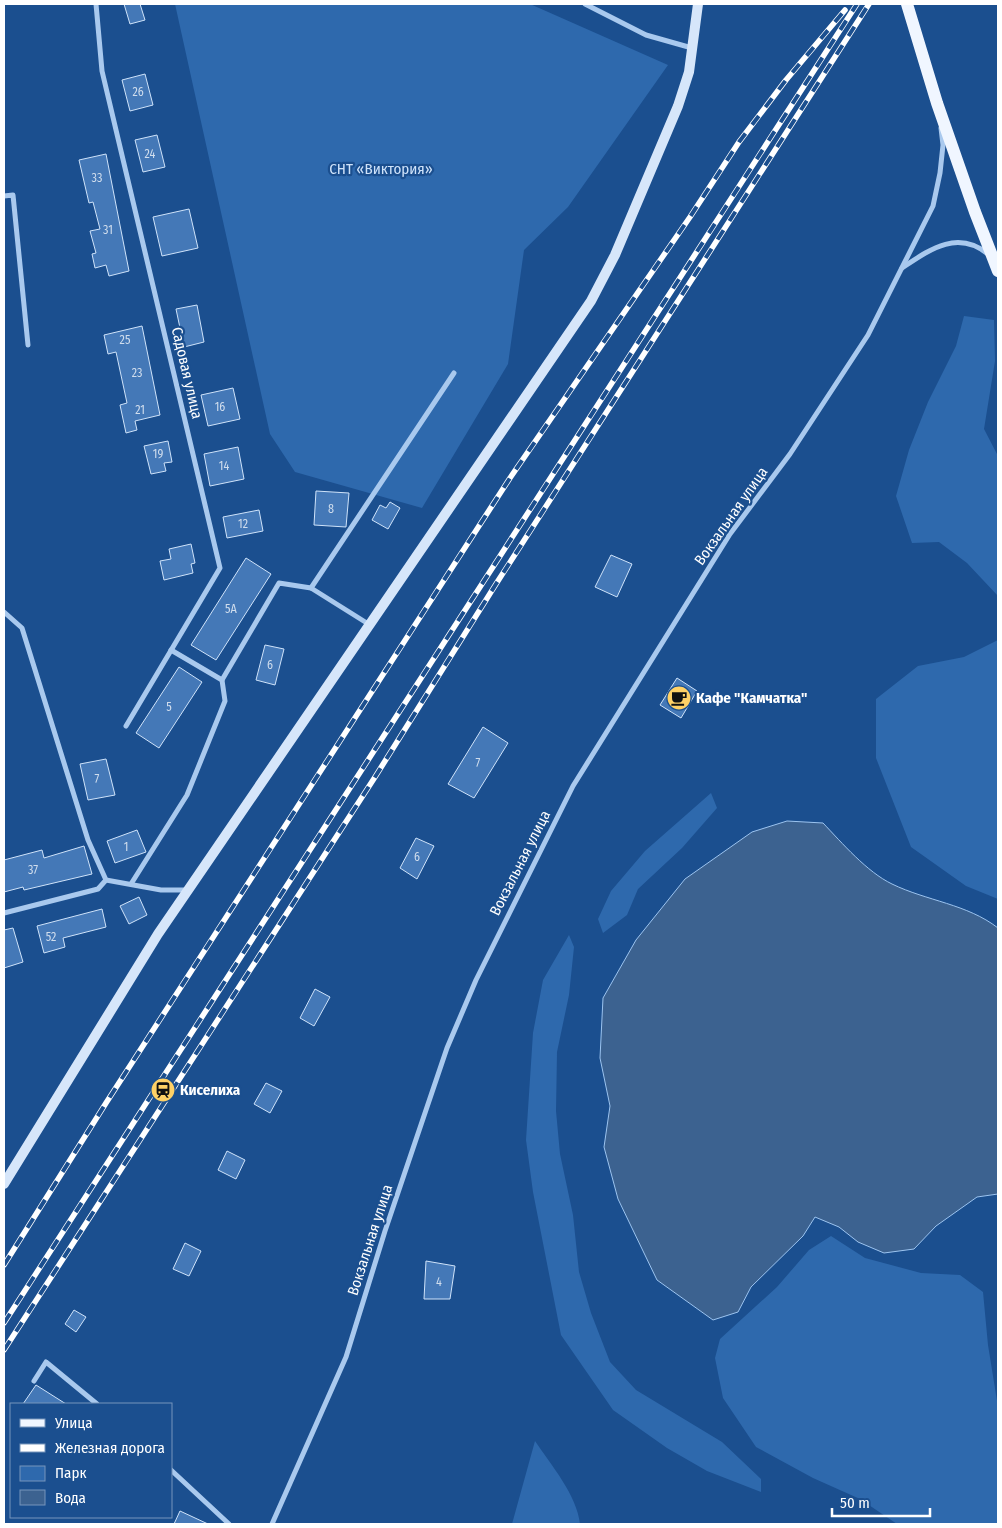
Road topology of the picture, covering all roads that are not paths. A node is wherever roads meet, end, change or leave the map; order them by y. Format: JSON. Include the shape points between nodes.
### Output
{"nodes":[{"id":1,"x":96,"y":4,"type":"edge"},
{"id":2,"x":584,"y":4,"type":"edge"},
{"id":3,"x":698,"y":4,"type":"edge"},
{"id":4,"x":907,"y":4,"type":"edge"},
{"id":5,"x":692,"y":48,"type":"junction"},
{"id":6,"x":937,"y":103,"type":"junction"},
{"id":7,"x":4,"y":196,"type":"edge"},
{"id":8,"x":996,"y":265,"type":"edge"},
{"id":9,"x":901,"y":268,"type":"junction"},
{"id":10,"x":28,"y":345,"type":"dead end"},
{"id":11,"x":454,"y":373,"type":"dead end"},
{"id":12,"x":312,"y":588,"type":"junction"},
{"id":13,"x":4,"y":612,"type":"edge"},
{"id":14,"x":370,"y":625,"type":"junction"},
{"id":15,"x":171,"y":650,"type":"junction"},
{"id":16,"x":222,"y":680,"type":"junction"},
{"id":17,"x":126,"y":726,"type":"dead end"},
{"id":18,"x":106,"y":880,"type":"junction"},
{"id":19,"x":131,"y":884,"type":"junction"},
{"id":20,"x":190,"y":890,"type":"junction"},
{"id":21,"x":4,"y":913,"type":"edge"},
{"id":22,"x":4,"y":1184,"type":"edge"},
{"id":23,"x":34,"y":1381,"type":"dead end"},
{"id":24,"x":96,"y":1403,"type":"edge"},
{"id":25,"x":172,"y":1471,"type":"edge"},
{"id":26,"x":229,"y":1524,"type":"edge"},
{"id":27,"x":272,"y":1524,"type":"edge"}],
"edges":[{"from":1,"to":15,"type":"street","name":"Садовая улица","via":[[102,71],[220,568]]},
{"from":2,"to":5,"type":"street","via":[[646,35]]},
{"from":3,"to":5,"type":"street"},
{"from":4,"to":6,"type":"main road"},
{"from":5,"to":14,"type":"street","via":[[689,72],[663,147],[615,256],[591,301]]},
{"from":6,"to":8,"type":"main road"},
{"from":6,"to":9,"type":"street","name":"Вокзальная улица","via":[[943,145],[933,206]]},
{"from":7,"to":10,"type":"street","via":[[13,195]]},
{"from":8,"to":9,"type":"street","via":[[978,246],[959,242],[946,243]]},
{"from":9,"to":27,"type":"street","name":"Вокзальная улица","via":[[868,335],[790,454],[730,534],[573,786],[476,980],[447,1048],[346,1358]]},
{"from":11,"to":12,"type":"street"},
{"from":12,"to":14,"type":"street"},
{"from":12,"to":16,"type":"street","via":[[279,583]]},
{"from":13,"to":18,"type":"street","via":[[22,628],[88,840]]},
{"from":14,"to":20,"type":"street"},
{"from":15,"to":16,"type":"street"},
{"from":15,"to":17,"type":"street","name":"Садовая улица"},
{"from":16,"to":19,"type":"street","via":[[225,701],[187,795]]},
{"from":18,"to":19,"type":"street"},
{"from":18,"to":21,"type":"street","via":[[98,889]]},
{"from":19,"to":20,"type":"street","via":[[162,890]]},
{"from":20,"to":22,"type":"street","via":[[158,934]]},
{"from":23,"to":24,"type":"street","via":[[46,1362]]},
{"from":25,"to":26,"type":"street"}]}
